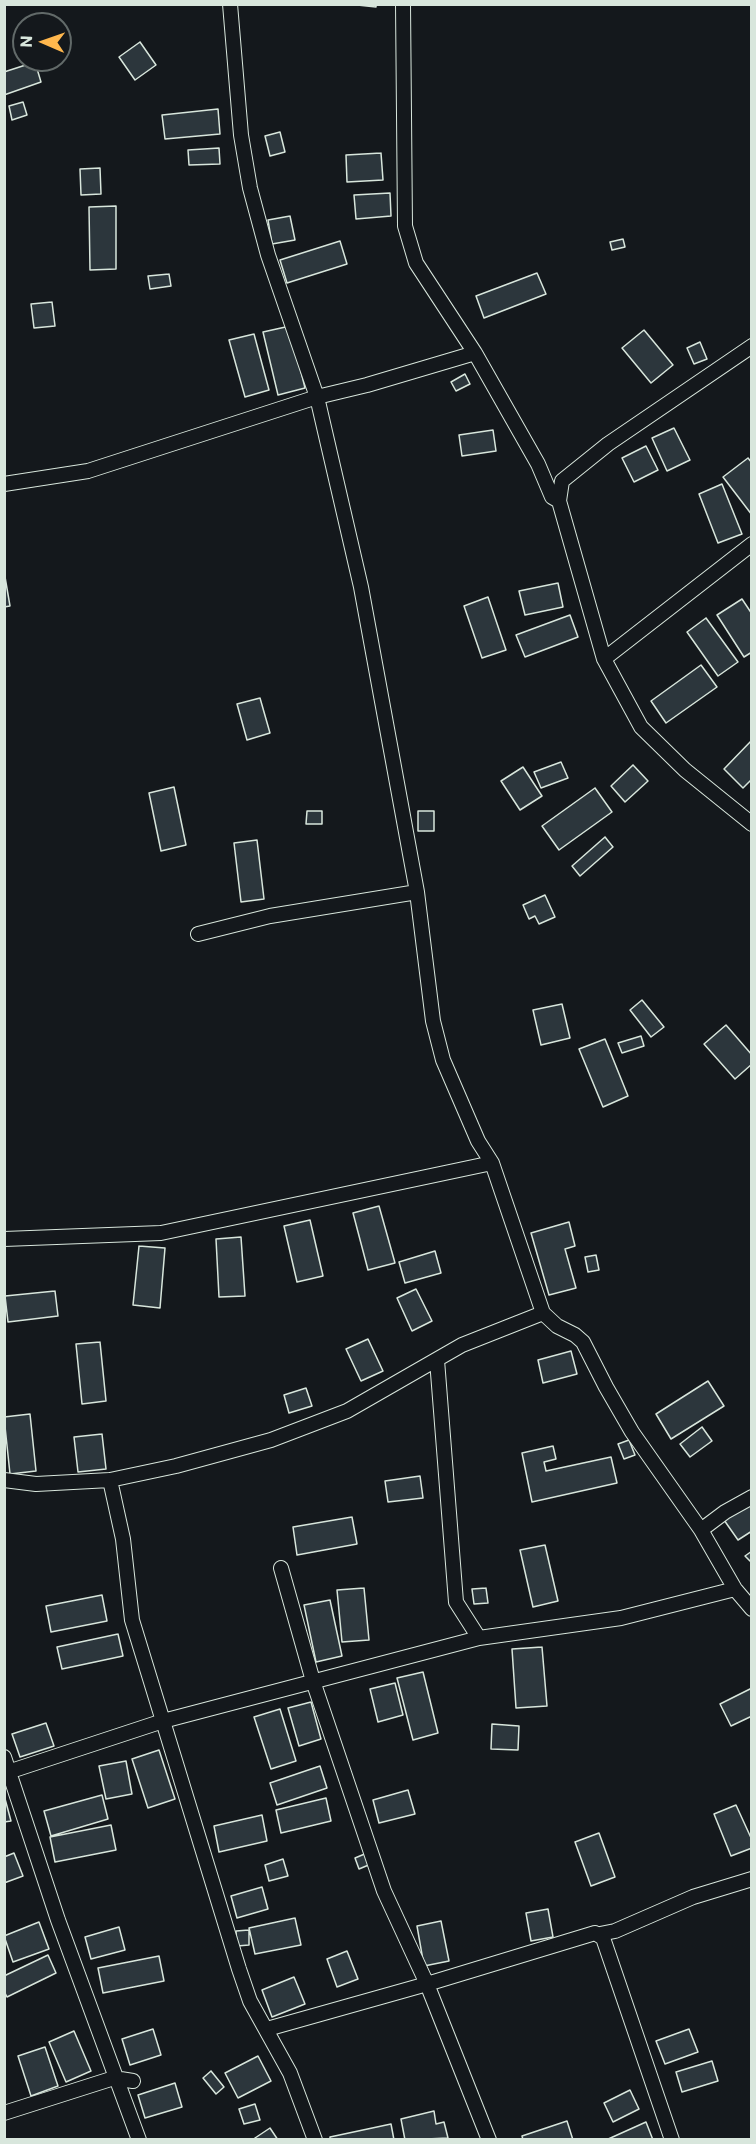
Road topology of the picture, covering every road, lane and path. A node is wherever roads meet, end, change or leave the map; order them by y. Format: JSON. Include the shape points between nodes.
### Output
{"nodes":[{"id":1,"x":230,"y":4,"type":"edge"},
{"id":2,"x":403,"y":4,"type":"edge"},
{"id":3,"x":752,"y":346,"type":"edge"},
{"id":4,"x":475,"y":353,"type":"junction"},
{"id":5,"x":317,"y":397,"type":"junction"},
{"id":6,"x":4,"y":484,"type":"edge"},
{"id":7,"x":559,"y":501,"type":"junction"},
{"id":8,"x":752,"y":544,"type":"edge"},
{"id":9,"x":604,"y":660,"type":"junction"},
{"id":10,"x":752,"y":824,"type":"edge"},
{"id":11,"x":417,"y":892,"type":"junction"},
{"id":12,"x":198,"y":934,"type":"dead end"},
{"id":13,"x":492,"y":1164,"type":"junction"},
{"id":14,"x":4,"y":1239,"type":"edge"},
{"id":15,"x":543,"y":1313,"type":"junction"},
{"id":16,"x":437,"y":1360,"type":"junction"},
{"id":17,"x":4,"y":1480,"type":"edge"},
{"id":18,"x":110,"y":1480,"type":"junction"},
{"id":19,"x":752,"y":1497,"type":"edge"},
{"id":20,"x":700,"y":1530,"type":"junction"},
{"id":21,"x":281,"y":1568,"type":"dead end"},
{"id":22,"x":735,"y":1589,"type":"junction"},
{"id":23,"x":752,"y":1609,"type":"edge"},
{"id":24,"x":480,"y":1638,"type":"junction"},
{"id":25,"x":313,"y":1681,"type":"junction"},
{"id":26,"x":163,"y":1721,"type":"junction"},
{"id":27,"x":6,"y":1763,"type":"edge"},
{"id":28,"x":752,"y":1879,"type":"edge"},
{"id":29,"x":600,"y":1935,"type":"junction"},
{"id":30,"x":428,"y":1984,"type":"junction"},
{"id":31,"x":267,"y":2029,"type":"junction"},
{"id":32,"x":114,"y":2078,"type":"junction"},
{"id":33,"x":133,"y":2081,"type":"dead end"},
{"id":34,"x":4,"y":2114,"type":"edge"},
{"id":35,"x":139,"y":2139,"type":"edge"},
{"id":36,"x":315,"y":2139,"type":"edge"},
{"id":37,"x":489,"y":2139,"type":"edge"},
{"id":38,"x":672,"y":2139,"type":"edge"}],
"edges":[{"from":1,"to":5,"type":"street","via":[[241,135],[250,188],[268,255]]},
{"from":2,"to":4,"type":"street","via":[[405,226],[416,263]]},
{"from":3,"to":7,"type":"street","via":[[608,444],[562,481]]},
{"from":4,"to":5,"type":"street"},
{"from":4,"to":7,"type":"street","via":[[538,464],[552,497]]},
{"from":5,"to":6,"type":"street","via":[[88,471]]},
{"from":5,"to":11,"type":"street","via":[[360,587]]},
{"from":7,"to":9,"type":"street"},
{"from":8,"to":9,"type":"street"},
{"from":9,"to":10,"type":"street","via":[[641,727],[685,770]]},
{"from":11,"to":12,"type":"street","via":[[270,916]]},
{"from":11,"to":13,"type":"street","via":[[433,1021],[478,1141]]},
{"from":13,"to":14,"type":"street","via":[[161,1233]]},
{"from":13,"to":15,"type":"street"},
{"from":15,"to":16,"type":"street","via":[[462,1345]]},
{"from":15,"to":20,"type":"street","via":[[583,1342],[632,1432]]},
{"from":16,"to":18,"type":"street","via":[[347,1411],[271,1440]]},
{"from":16,"to":24,"type":"street","via":[[456,1602]]},
{"from":17,"to":18,"type":"street","via":[[36,1484]]},
{"from":18,"to":26,"type":"street","via":[[123,1539],[132,1620]]},
{"from":19,"to":20,"type":"street"},
{"from":20,"to":22,"type":"street"},
{"from":21,"to":25,"type":"street"},
{"from":22,"to":23,"type":"street"},
{"from":22,"to":24,"type":"street","via":[[621,1618]]},
{"from":24,"to":25,"type":"street"},
{"from":25,"to":26,"type":"street"},
{"from":25,"to":30,"type":"street","via":[[384,1891]]},
{"from":26,"to":27,"type":"street"},
{"from":26,"to":31,"type":"street","via":[[239,1969],[250,2001]]},
{"from":27,"to":32,"type":"street"},
{"from":28,"to":29,"type":"street","via":[[693,1897]]},
{"from":29,"to":30,"type":"street","via":[[595,1933]]},
{"from":29,"to":38,"type":"street"},
{"from":30,"to":31,"type":"street"},
{"from":30,"to":37,"type":"street"},
{"from":31,"to":36,"type":"street","via":[[290,2073]]},
{"from":32,"to":33,"type":"street"},
{"from":32,"to":34,"type":"street"},
{"from":32,"to":35,"type":"street"}]}
